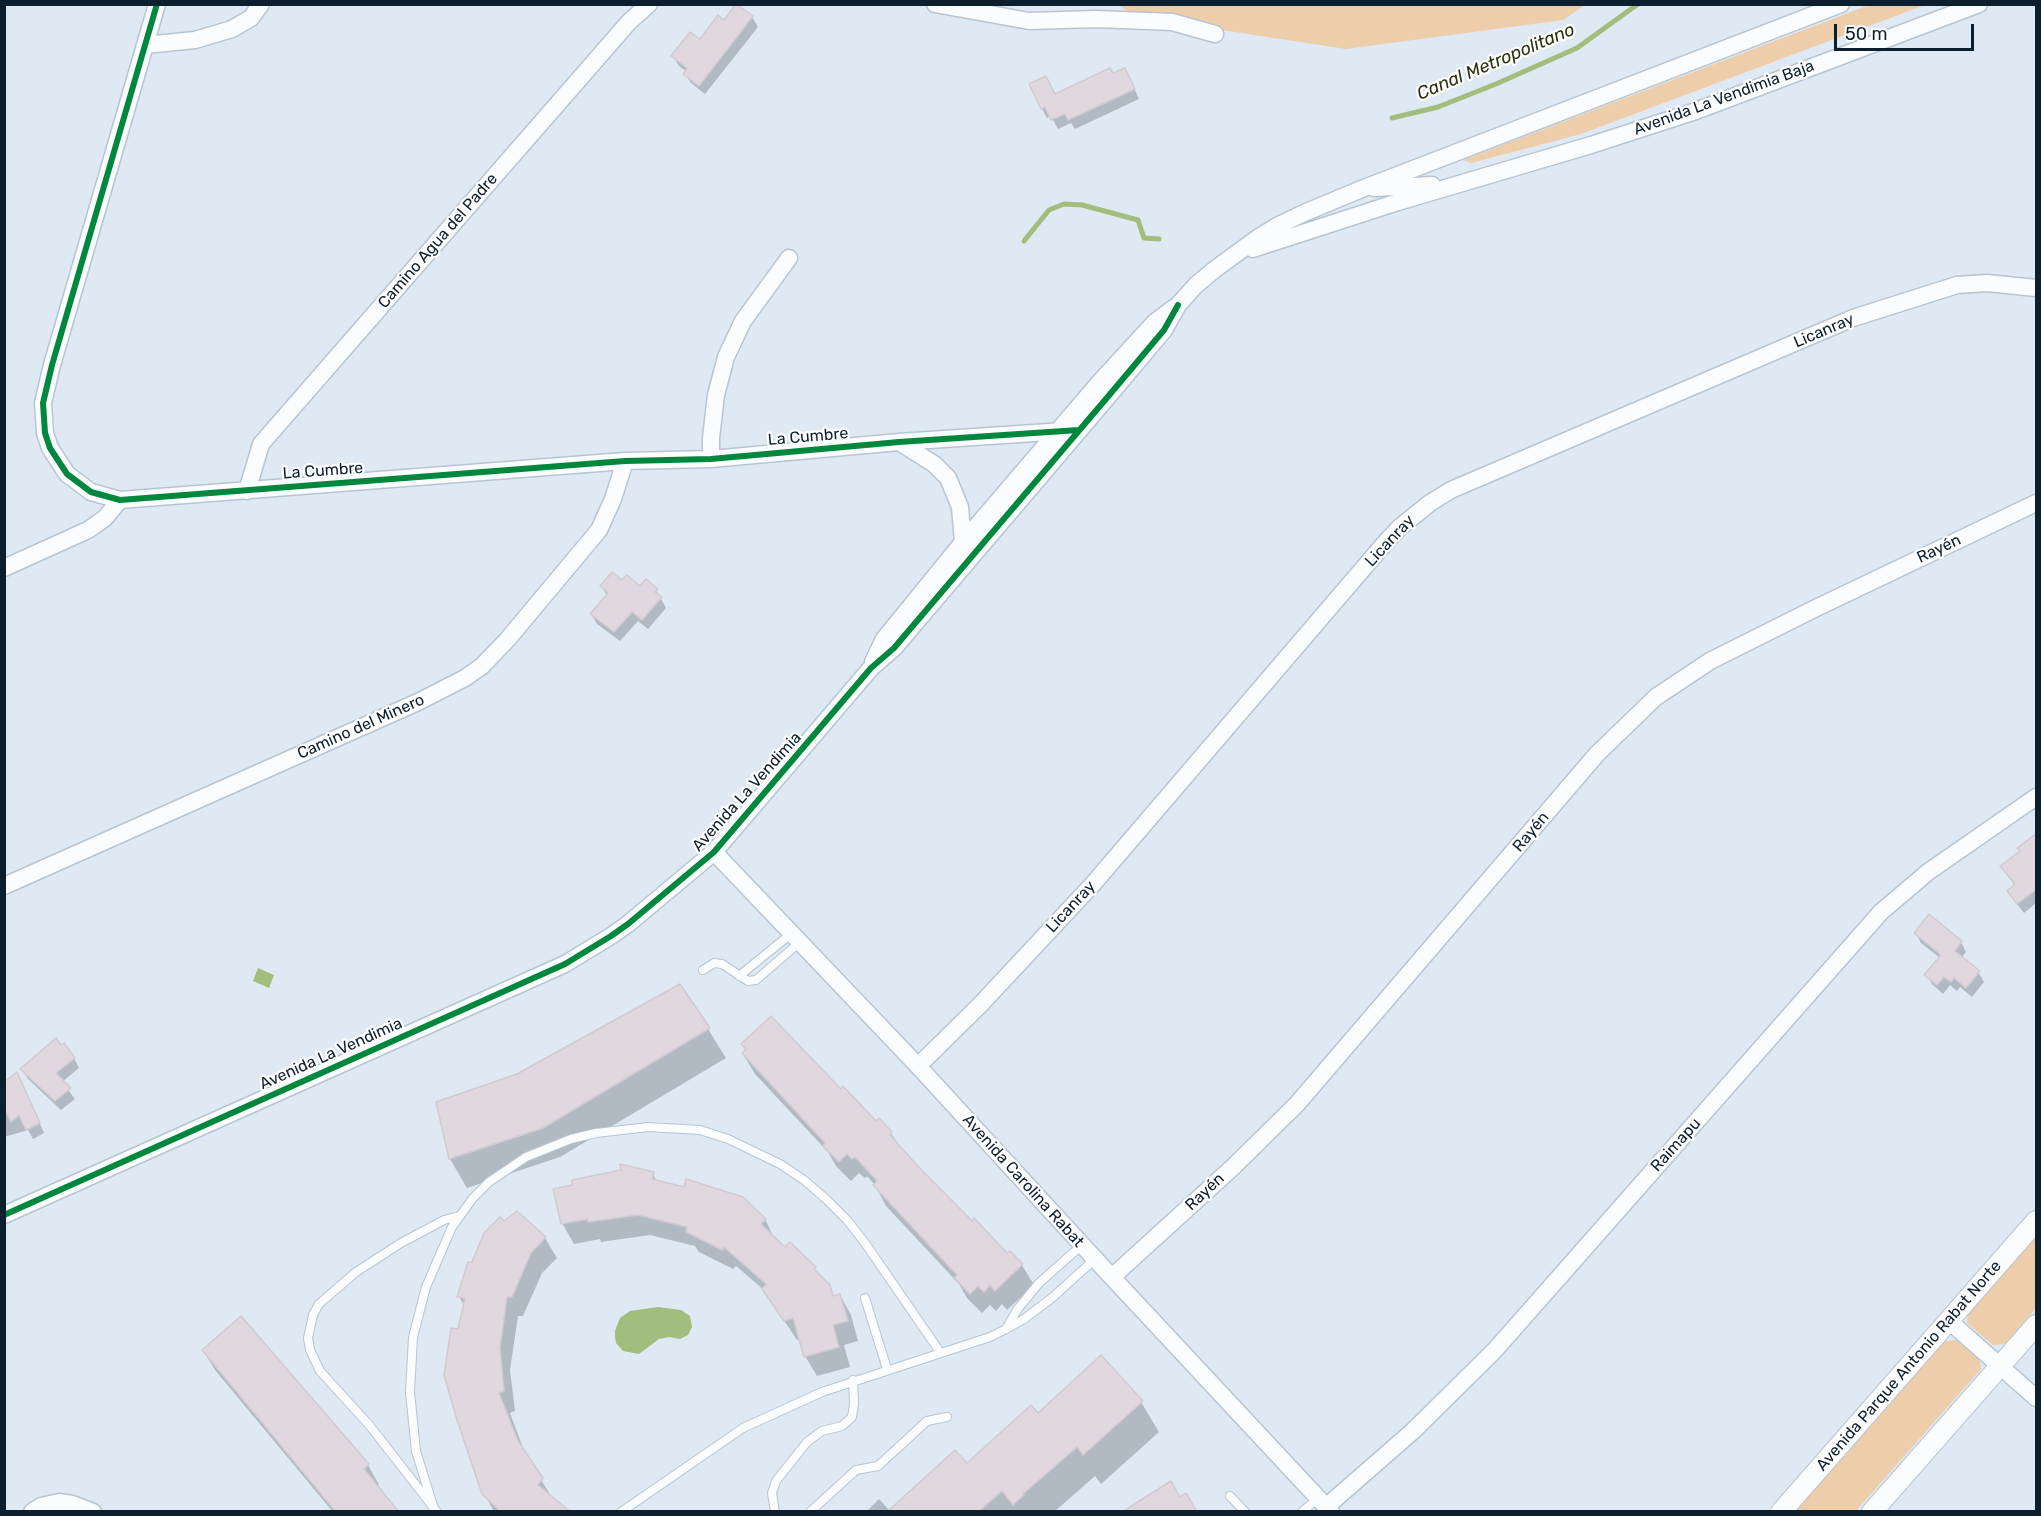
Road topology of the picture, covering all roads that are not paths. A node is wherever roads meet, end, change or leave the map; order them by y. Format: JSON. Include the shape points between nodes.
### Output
{"nodes":[{"id":1,"x":157,"y":4,"type":"edge"},
{"id":2,"x":261,"y":4,"type":"edge"},
{"id":3,"x":649,"y":4,"type":"edge"},
{"id":4,"x":935,"y":4,"type":"edge"},
{"id":5,"x":1841,"y":4,"type":"edge"},
{"id":6,"x":1979,"y":4,"type":"edge"},
{"id":7,"x":1215,"y":34,"type":"dead end"},
{"id":8,"x":145,"y":45,"type":"junction"},
{"id":9,"x":1466,"y":183,"type":"junction"},
{"id":10,"x":1364,"y":188,"type":"junction"},
{"id":11,"x":1232,"y":256,"type":"junction"},
{"id":12,"x":789,"y":258,"type":"dead end"},
{"id":13,"x":2036,"y":288,"type":"edge"},
{"id":14,"x":1178,"y":305,"type":"junction"},
{"id":15,"x":1079,"y":430,"type":"junction"},
{"id":16,"x":1058,"y":431,"type":"junction"},
{"id":17,"x":899,"y":442,"type":"junction"},
{"id":18,"x":711,"y":459,"type":"junction"},
{"id":19,"x":625,"y":461,"type":"junction"},
{"id":20,"x":247,"y":491,"type":"junction"},
{"id":21,"x":120,"y":500,"type":"junction"},
{"id":22,"x":2037,"y":503,"type":"edge"},
{"id":23,"x":963,"y":542,"type":"junction"},
{"id":24,"x":4,"y":568,"type":"edge"},
{"id":25,"x":871,"y":668,"type":"junction"},
{"id":26,"x":2037,"y":797,"type":"edge"},
{"id":27,"x":714,"y":852,"type":"junction"},
{"id":28,"x":4,"y":886,"type":"edge"},
{"id":29,"x":796,"y":938,"type":"junction"},
{"id":30,"x":703,"y":970,"type":"dead end"},
{"id":31,"x":739,"y":976,"type":"junction"},
{"id":32,"x":918,"y":1066,"type":"junction"},
{"id":33,"x":4,"y":1215,"type":"edge"},
{"id":34,"x":459,"y":1216,"type":"junction"},
{"id":35,"x":2037,"y":1221,"type":"edge"},
{"id":36,"x":1082,"y":1245,"type":"junction"},
{"id":37,"x":1095,"y":1259,"type":"junction"},
{"id":38,"x":1112,"y":1277,"type":"junction"},
{"id":39,"x":865,"y":1298,"type":"dead end"},
{"id":40,"x":1948,"y":1320,"type":"junction"},
{"id":41,"x":2037,"y":1325,"type":"edge"},
{"id":42,"x":1006,"y":1329,"type":"junction"},
{"id":43,"x":940,"y":1352,"type":"junction"},
{"id":44,"x":2000,"y":1366,"type":"junction"},
{"id":45,"x":887,"y":1370,"type":"junction"},
{"id":46,"x":853,"y":1380,"type":"junction"},
{"id":47,"x":2037,"y":1398,"type":"edge"},
{"id":48,"x":947,"y":1417,"type":"dead end"},
{"id":49,"x":1230,"y":1496,"type":"dead end"},
{"id":50,"x":1325,"y":1506,"type":"edge"},
{"id":51,"x":435,"y":1509,"type":"edge"},
{"id":52,"x":32,"y":1512,"type":"edge"},
{"id":53,"x":93,"y":1512,"type":"edge"},
{"id":54,"x":621,"y":1512,"type":"edge"},
{"id":55,"x":775,"y":1512,"type":"edge"},
{"id":56,"x":810,"y":1512,"type":"edge"},
{"id":57,"x":1245,"y":1512,"type":"edge"},
{"id":58,"x":1302,"y":1512,"type":"edge"},
{"id":59,"x":1781,"y":1512,"type":"edge"},
{"id":60,"x":1872,"y":1512,"type":"edge"}],
"edges":[{"from":1,"to":8,"type":"street","name":"La Cumbre"},
{"from":2,"to":8,"type":"street","via":[[251,18],[232,29],[195,40]]},
{"from":3,"to":20,"type":"street","name":"Camino Agua del Padre","via":[[629,22],[261,444]]},
{"from":4,"to":7,"type":"street","via":[[1029,21],[1172,22]]},
{"from":5,"to":10,"type":"street","name":"Avenida La Vendimia Baja"},
{"from":6,"to":9,"type":"street","name":"Avenida La Vendimia Baja","via":[[1693,112]]},
{"from":8,"to":21,"type":"street","name":"La Cumbre","via":[[43,403],[45,433],[62,468],[91,492]]},
{"from":9,"to":10,"type":"street","name":"Avenida La Vendimia Baja"},
{"from":9,"to":11,"type":"street","name":"Avenida La Vendimia Baja"},
{"from":10,"to":11,"type":"street","name":"Avenida La Vendimia Baja","via":[[1277,226]]},
{"from":11,"to":14,"type":"street","name":"Avenida La Vendimia"},
{"from":12,"to":18,"type":"street","via":[[743,321],[726,357],[716,394]]},
{"from":13,"to":32,"type":"street","name":"Licanray","via":[[1987,283],[1957,285],[1853,318],[1451,490],[1430,503],[1385,543],[1093,884]]},
{"from":14,"to":15,"type":"street","name":"Avenida La Vendimia","via":[[1164,330]]},
{"from":14,"to":16,"type":"street","name":"Avenida La Vendimia","via":[[1155,322]]},
{"from":15,"to":16,"type":"street","name":"La Cumbre"},
{"from":15,"to":25,"type":"street","name":"Avenida La Vendimia","via":[[894,648]]},
{"from":16,"to":17,"type":"street","name":"La Cumbre"},
{"from":16,"to":23,"type":"street","name":"Avenida La Vendimia"},
{"from":17,"to":18,"type":"street","name":"La Cumbre"},
{"from":17,"to":23,"type":"street","via":[[948,478],[960,507]]},
{"from":18,"to":19,"type":"street","name":"La Cumbre"},
{"from":19,"to":20,"type":"street","name":"La Cumbre"},
{"from":19,"to":28,"type":"street","name":"Camino del Minero","via":[[599,530],[507,640],[465,678]]},
{"from":20,"to":21,"type":"street","name":"La Cumbre"},
{"from":21,"to":24,"type":"street","via":[[88,530]]},
{"from":22,"to":38,"type":"street","name":"Rayén","via":[[1721,656],[1656,697],[1597,754],[1297,1104]]},
{"from":23,"to":25,"type":"street","name":"Avenida La Vendimia","via":[[884,639]]},
{"from":25,"to":27,"type":"street","name":"Avenida La Vendimia"},
{"from":26,"to":50,"type":"street","name":"Raimapu","via":[[1928,872],[1881,912],[1495,1350],[1413,1431]]},
{"from":27,"to":29,"type":"street","name":"Avenida Carolina Rabat"},
{"from":27,"to":33,"type":"street","name":"Avenida La Vendimia","via":[[628,924],[565,964]]},
{"from":29,"to":31,"type":"lane"},
{"from":29,"to":31,"type":"lane","via":[[756,980]]},
{"from":29,"to":32,"type":"street","name":"Avenida Carolina Rabat"},
{"from":30,"to":31,"type":"lane","via":[[714,963],[722,964]]},
{"from":32,"to":36,"type":"street","name":"Avenida Carolina Rabat"},
{"from":34,"to":43,"type":"lane","via":[[489,1182],[547,1147],[622,1128],[700,1130],[780,1164],[826,1199],[865,1243]]},
{"from":34,"to":51,"type":"lane","via":[[426,1287],[413,1337],[410,1392],[416,1451]]},
{"from":34,"to":51,"type":"lane","via":[[401,1243],[356,1272],[319,1304],[309,1326],[310,1350],[321,1371]]},
{"from":35,"to":40,"type":"street","name":"Avenida Parque Antonio Rabat Norte"},
{"from":36,"to":37,"type":"street","name":"Avenida Carolina Rabat"},
{"from":36,"to":42,"type":"lane","via":[[1039,1283]]},
{"from":37,"to":38,"type":"street","name":"Avenida Carolina Rabat"},
{"from":37,"to":42,"type":"lane","via":[[1053,1297]]},
{"from":38,"to":50,"type":"street","name":"Avenida Carolina Rabat"},
{"from":39,"to":45,"type":"lane"},
{"from":40,"to":44,"type":"street"},
{"from":40,"to":59,"type":"street","name":"Avenida Parque Antonio Rabat Norte"},
{"from":41,"to":44,"type":"street"},
{"from":42,"to":43,"type":"lane"},
{"from":43,"to":45,"type":"lane"},
{"from":44,"to":47,"type":"street"},
{"from":44,"to":60,"type":"street"},
{"from":45,"to":46,"type":"lane"},
{"from":46,"to":54,"type":"lane","via":[[744,1428]]},
{"from":46,"to":55,"type":"lane","via":[[852,1417],[842,1426],[822,1431],[807,1442],[776,1481],[772,1494]]},
{"from":48,"to":56,"type":"lane","via":[[927,1421],[878,1466],[856,1470]]},
{"from":49,"to":57,"type":"lane"},
{"from":50,"to":58,"type":"lane"},
{"from":52,"to":53,"type":"street","via":[[58,1502]]}]}
